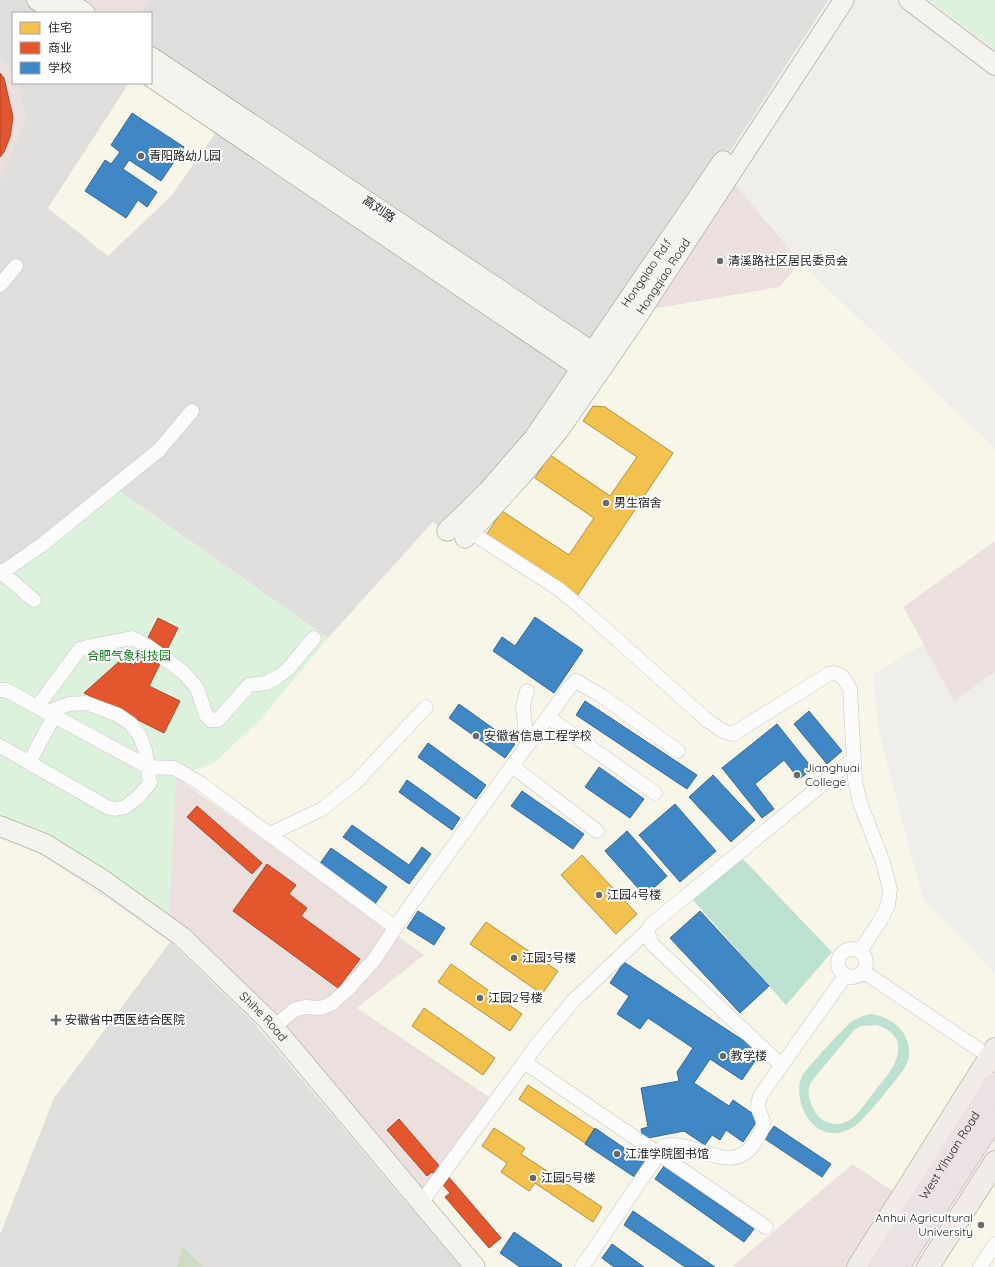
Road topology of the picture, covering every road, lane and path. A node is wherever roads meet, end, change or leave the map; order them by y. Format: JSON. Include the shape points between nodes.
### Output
{"nodes":[{"id":1,"x":37,"y":0,"type":"edge"},
{"id":2,"x":65,"y":0,"type":"edge"},
{"id":3,"x":828,"y":0,"type":"edge"},
{"id":4,"x":844,"y":0,"type":"edge"},
{"id":5,"x":909,"y":0,"type":"edge"},
{"id":6,"x":930,"y":0,"type":"edge"},
{"id":7,"x":55,"y":12,"type":"edge"},
{"id":8,"x":83,"y":12,"type":"edge"},
{"id":9,"x":995,"y":49,"type":"edge"},
{"id":10,"x":152,"y":58,"type":"edge"},
{"id":11,"x":995,"y":65,"type":"edge"},
{"id":12,"x":152,"y":78,"type":"edge"},
{"id":13,"x":16,"y":266,"type":"dead end"},
{"id":14,"x":0,"y":285,"type":"edge"},
{"id":15,"x":594,"y":365,"type":"junction"},
{"id":16,"x":192,"y":411,"type":"dead end"},
{"id":17,"x":460,"y":531,"type":"joint"},
{"id":18,"x":1,"y":573,"type":"edge"},
{"id":19,"x":34,"y":600,"type":"dead end"},
{"id":20,"x":314,"y":638,"type":"dead end"},
{"id":21,"x":0,"y":690,"type":"edge"},
{"id":22,"x":527,"y":691,"type":"dead end"},
{"id":23,"x":426,"y":707,"type":"dead end"},
{"id":24,"x":46,"y":712,"type":"junction"},
{"id":25,"x":548,"y":717,"type":"junction"},
{"id":26,"x":0,"y":746,"type":"edge"},
{"id":27,"x":527,"y":746,"type":"junction"},
{"id":28,"x":678,"y":751,"type":"dead end"},
{"id":29,"x":852,"y":760,"type":"junction"},
{"id":30,"x":29,"y":762,"type":"junction"},
{"id":31,"x":512,"y":766,"type":"junction"},
{"id":32,"x":148,"y":767,"type":"junction"},
{"id":33,"x":655,"y":793,"type":"dead end"},
{"id":34,"x":0,"y":826,"type":"edge"},
{"id":35,"x":597,"y":830,"type":"dead end"},
{"id":36,"x":270,"y":834,"type":"junction"},
{"id":37,"x":0,"y":839,"type":"edge"},
{"id":38,"x":396,"y":928,"type":"junction"},
{"id":39,"x":647,"y":931,"type":"junction"},
{"id":40,"x":860,"y":952,"type":"junction"},
{"id":41,"x":864,"y":972,"type":"junction"},
{"id":42,"x":845,"y":976,"type":"junction"},
{"id":43,"x":274,"y":1027,"type":"junction"},
{"id":44,"x":993,"y":1053,"type":"edge"},
{"id":45,"x":524,"y":1062,"type":"junction"},
{"id":46,"x":781,"y":1065,"type":"junction"},
{"id":47,"x":995,"y":1084,"type":"edge"},
{"id":48,"x":995,"y":1116,"type":"edge"},
{"id":49,"x":658,"y":1154,"type":"junction"},
{"id":50,"x":995,"y":1162,"type":"edge"},
{"id":51,"x":421,"y":1202,"type":"junction"},
{"id":52,"x":766,"y":1227,"type":"dead end"},
{"id":53,"x":995,"y":1244,"type":"edge"},
{"id":54,"x":461,"y":1267,"type":"edge"},
{"id":55,"x":475,"y":1267,"type":"edge"},
{"id":56,"x":582,"y":1267,"type":"edge"},
{"id":57,"x":858,"y":1267,"type":"edge"},
{"id":58,"x":879,"y":1267,"type":"edge"},
{"id":59,"x":898,"y":1267,"type":"edge"},
{"id":60,"x":928,"y":1267,"type":"edge"},
{"id":61,"x":980,"y":1267,"type":"edge"}],
"edges":[{"from":1,"to":7,"type":"street"},
{"from":2,"to":8,"type":"street"},
{"from":3,"to":15,"type":"street","name":"Hongqiao Rd.f"},
{"from":4,"to":15,"type":"street","name":"Hongqiao Road"},
{"from":5,"to":11,"type":"street"},
{"from":6,"to":9,"type":"street"},
{"from":10,"to":15,"type":"street","name":"高刘路"},
{"from":12,"to":15,"type":"street","name":"高刘路"},
{"from":13,"to":14,"type":"street"},
{"from":15,"to":17,"type":"street","name":"Hongqiao Rd.f","via":[[488,491]]},
{"from":16,"to":18,"type":"street","via":[[159,450],[44,544]]},
{"from":17,"to":29,"type":"street","via":[[560,590],[708,721],[723,731],[734,734],[829,674],[835,673],[843,677],[850,689]]},
{"from":18,"to":19,"type":"street"},
{"from":20,"to":24,"type":"street","via":[[288,669],[266,683],[249,685],[218,720],[211,720],[206,715],[197,688],[183,672],[132,638],[80,649]]},
{"from":21,"to":24,"type":"street","via":[[6,690]]},
{"from":22,"to":27,"type":"street","via":[[523,706]]},
{"from":23,"to":36,"type":"street","via":[[356,782],[322,810]]},
{"from":24,"to":30,"type":"street"},
{"from":24,"to":32,"type":"street"},
{"from":24,"to":32,"type":"street","via":[[69,704],[86,703],[118,715],[131,724],[140,736]]},
{"from":25,"to":27,"type":"street"},
{"from":25,"to":28,"type":"street","via":[[576,681],[602,696]]},
{"from":25,"to":33,"type":"street"},
{"from":26,"to":30,"type":"street"},
{"from":27,"to":31,"type":"street"},
{"from":29,"to":39,"type":"street","via":[[652,924]]},
{"from":29,"to":40,"type":"street","via":[[860,803],[883,862],[890,889],[888,905]]},
{"from":30,"to":32,"type":"street","via":[[107,807],[115,808],[125,806],[146,788],[150,783]]},
{"from":31,"to":35,"type":"street"},
{"from":31,"to":38,"type":"street"},
{"from":32,"to":36,"type":"street","via":[[174,768],[200,783]]},
{"from":34,"to":43,"type":"street","name":"Shihe Road","via":[[51,848],[103,880],[181,936]]},
{"from":36,"to":38,"type":"street"},
{"from":37,"to":54,"type":"street","name":"Shihe Road","via":[[43,856],[170,942],[253,1022]]},
{"from":38,"to":43,"type":"street","via":[[374,960],[347,990],[330,1004],[321,1008],[305,1007],[294,1010]]},
{"from":39,"to":45,"type":"street","via":[[573,1001]]},
{"from":39,"to":46,"type":"street","via":[[652,944]]},
{"from":40,"to":41,"type":"street","via":[[866,960]]},
{"from":40,"to":42,"type":"street","via":[[852,949],[840,955],[838,964]]},
{"from":41,"to":42,"type":"street","via":[[854,978]]},
{"from":41,"to":44,"type":"street"},
{"from":42,"to":46,"type":"street"},
{"from":43,"to":51,"type":"street","name":"Shihe Road"},
{"from":44,"to":57,"type":"main road"},
{"from":45,"to":49,"type":"street"},
{"from":45,"to":51,"type":"street"},
{"from":46,"to":49,"type":"street","via":[[760,1096],[758,1107],[763,1127],[748,1152],[732,1158],[706,1155],[672,1144],[664,1146]]},
{"from":47,"to":58,"type":"highway","name":"West Yihuan Road"},
{"from":48,"to":59,"type":"highway","name":"West Yihuan Road"},
{"from":49,"to":52,"type":"street"},
{"from":49,"to":56,"type":"street"},
{"from":50,"to":60,"type":"main road"},
{"from":51,"to":55,"type":"street","name":"Shihe Road"},
{"from":53,"to":61,"type":"street"}]}
